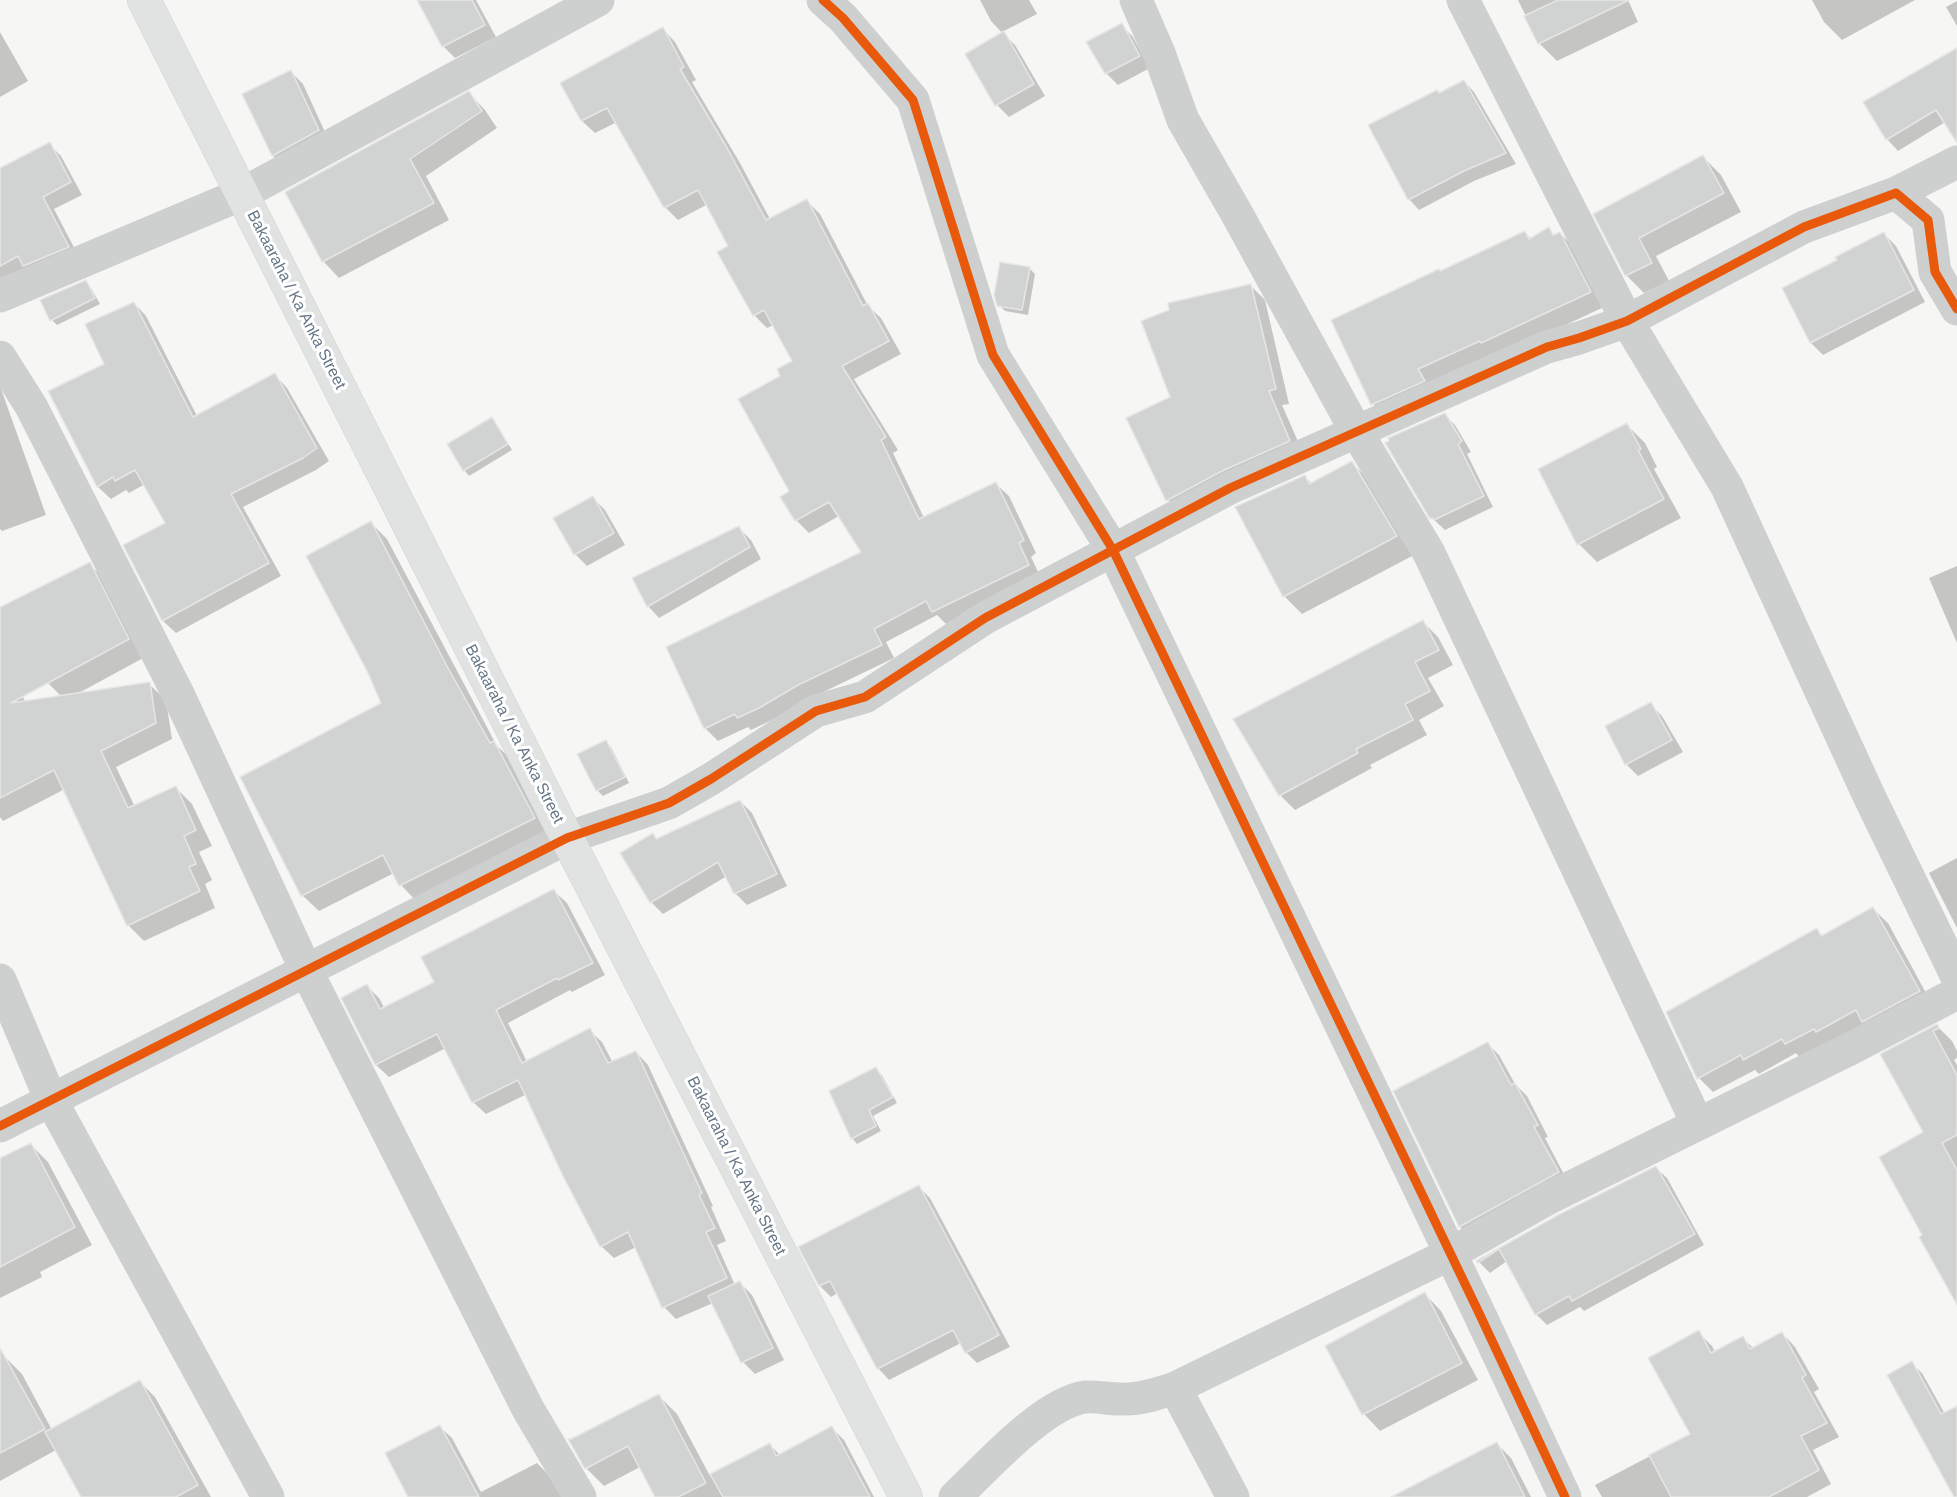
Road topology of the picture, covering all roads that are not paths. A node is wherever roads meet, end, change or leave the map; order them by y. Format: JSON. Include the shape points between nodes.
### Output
{"nodes":[{"id":1,"x":144,"y":0,"type":"edge"},
{"id":2,"x":598,"y":0,"type":"edge"},
{"id":3,"x":823,"y":0,"type":"edge"},
{"id":4,"x":1136,"y":0,"type":"edge"},
{"id":5,"x":1463,"y":0,"type":"edge"},
{"id":6,"x":1957,"y":162,"type":"edge"},
{"id":7,"x":1896,"y":192,"type":"junction"},
{"id":8,"x":242,"y":194,"type":"junction"},
{"id":9,"x":0,"y":296,"type":"edge"},
{"id":10,"x":1957,"y":309,"type":"edge"},
{"id":11,"x":1627,"y":321,"type":"junction"},
{"id":12,"x":0,"y":357,"type":"edge"},
{"id":13,"x":1356,"y":431,"type":"junction"},
{"id":14,"x":1113,"y":550,"type":"junction"},
{"id":15,"x":567,"y":838,"type":"junction"},
{"id":16,"x":306,"y":970,"type":"junction"},
{"id":17,"x":1957,"y":977,"type":"edge"},
{"id":18,"x":0,"y":980,"type":"edge"},
{"id":19,"x":1957,"y":993,"type":"edge"},
{"id":20,"x":51,"y":1100,"type":"junction"},
{"id":21,"x":1697,"y":1123,"type":"junction"},
{"id":22,"x":0,"y":1126,"type":"edge"},
{"id":23,"x":1450,"y":1254,"type":"junction"},
{"id":24,"x":1175,"y":1388,"type":"junction"},
{"id":25,"x":268,"y":1497,"type":"edge"},
{"id":26,"x":580,"y":1497,"type":"edge"},
{"id":27,"x":906,"y":1497,"type":"edge"},
{"id":28,"x":955,"y":1497,"type":"edge"},
{"id":29,"x":1233,"y":1497,"type":"edge"},
{"id":30,"x":1565,"y":1497,"type":"edge"}],
"edges":[{"from":1,"to":8,"type":"street","name":"Bakaaraha / Ka Anka Street"},
{"from":2,"to":8,"type":"street"},
{"from":3,"to":14,"type":"street","via":[[913,100],[993,355]]},
{"from":4,"to":13,"type":"street","via":[[1183,120]]},
{"from":5,"to":11,"type":"street"},
{"from":6,"to":7,"type":"street"},
{"from":7,"to":10,"type":"street","via":[[1928,220],[1935,272]]},
{"from":7,"to":11,"type":"street","via":[[1804,227]]},
{"from":8,"to":9,"type":"street"},
{"from":8,"to":15,"type":"street","name":"Bakaaraha / Ka Anka Street"},
{"from":11,"to":13,"type":"street","via":[[1547,347]]},
{"from":11,"to":17,"type":"street","via":[[1727,488]]},
{"from":12,"to":16,"type":"street","via":[[31,406],[178,694]]},
{"from":13,"to":14,"type":"street","via":[[1230,488]]},
{"from":13,"to":21,"type":"street","via":[[1429,553]]},
{"from":14,"to":15,"type":"street","via":[[985,618],[865,697],[816,711],[669,803]]},
{"from":14,"to":23,"type":"street"},
{"from":15,"to":16,"type":"street"},
{"from":15,"to":27,"type":"street","name":"Bakaaraha / Ka Anka Street"},
{"from":16,"to":20,"type":"street"},
{"from":16,"to":26,"type":"street","via":[[528,1409]]},
{"from":18,"to":20,"type":"street"},
{"from":19,"to":21,"type":"street"},
{"from":20,"to":22,"type":"street"},
{"from":20,"to":25,"type":"street"},
{"from":21,"to":23,"type":"street","via":[[1549,1198]]},
{"from":23,"to":24,"type":"street"},
{"from":23,"to":30,"type":"street"},
{"from":24,"to":28,"type":"street","via":[[1127,1400],[1086,1397],[1070,1401],[1028,1429]]},
{"from":24,"to":29,"type":"street"}]}
